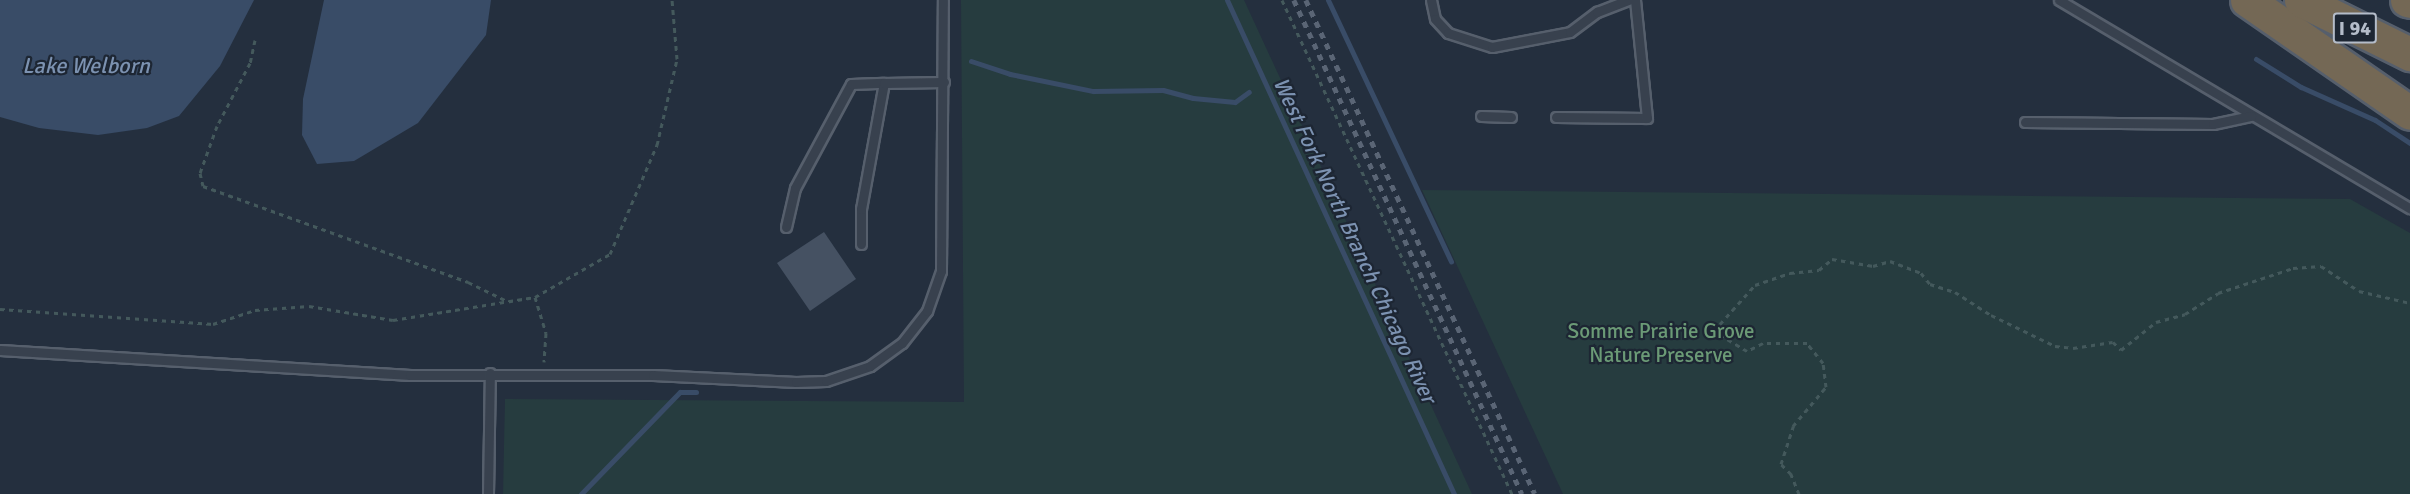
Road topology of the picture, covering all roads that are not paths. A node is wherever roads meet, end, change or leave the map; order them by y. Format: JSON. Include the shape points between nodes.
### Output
{"nodes":[{"id":1,"x":943,"y":0,"type":"edge"},
{"id":2,"x":1431,"y":0,"type":"edge"},
{"id":3,"x":1629,"y":0,"type":"edge"},
{"id":4,"x":1635,"y":0,"type":"edge"},
{"id":5,"x":2059,"y":0,"type":"edge"},
{"id":6,"x":2247,"y":0,"type":"edge"},
{"id":7,"x":2301,"y":0,"type":"edge"},
{"id":8,"x":2410,"y":54,"type":"edge"},
{"id":9,"x":944,"y":82,"type":"junction"},
{"id":10,"x":884,"y":83,"type":"junction"},
{"id":11,"x":2410,"y":113,"type":"edge"},
{"id":12,"x":1481,"y":116,"type":"dead end"},
{"id":13,"x":2251,"y":116,"type":"junction"},
{"id":14,"x":1511,"y":117,"type":"dead end"},
{"id":15,"x":1556,"y":117,"type":"dead end"},
{"id":16,"x":2025,"y":122,"type":"dead end"},
{"id":17,"x":2410,"y":208,"type":"edge"},
{"id":18,"x":786,"y":227,"type":"dead end"},
{"id":19,"x":861,"y":244,"type":"dead end"},
{"id":20,"x":0,"y":350,"type":"edge"},
{"id":21,"x":490,"y":373,"type":"junction"},
{"id":22,"x":488,"y":494,"type":"edge"}],
"edges":[{"from":1,"to":9,"type":"lane"},
{"from":2,"to":3,"type":"lane","via":[[1435,19],[1448,33],[1492,47],[1570,32],[1597,12]]},
{"from":4,"to":15,"type":"lane","via":[[1647,118]]},
{"from":5,"to":13,"type":"lane"},
{"from":6,"to":11,"type":"highway"},
{"from":7,"to":8,"type":"highway","number":"I 94"},
{"from":9,"to":10,"type":"lane"},
{"from":9,"to":21,"type":"lane","via":[[941,272],[927,310],[902,343],[870,366],[826,381]]},
{"from":10,"to":18,"type":"lane","via":[[851,84],[795,188]]},
{"from":10,"to":19,"type":"lane","via":[[861,209]]},
{"from":12,"to":14,"type":"lane"},
{"from":13,"to":16,"type":"lane","via":[[2213,124]]},
{"from":13,"to":17,"type":"lane"},
{"from":20,"to":21,"type":"lane","via":[[410,375]]},
{"from":21,"to":22,"type":"lane"}]}
